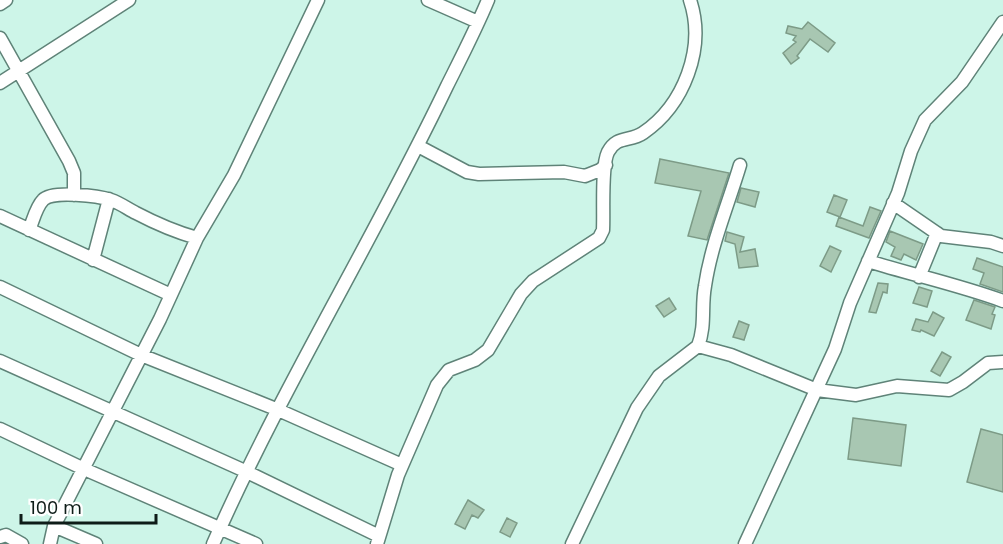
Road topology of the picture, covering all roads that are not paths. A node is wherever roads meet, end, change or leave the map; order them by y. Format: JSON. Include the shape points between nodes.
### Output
{"nodes":[{"id":1,"x":6,"y":0,"type":"edge"},
{"id":2,"x":129,"y":0,"type":"edge"},
{"id":3,"x":318,"y":0,"type":"edge"},
{"id":4,"x":428,"y":0,"type":"edge"},
{"id":5,"x":488,"y":0,"type":"edge"},
{"id":6,"x":690,"y":0,"type":"edge"},
{"id":7,"x":0,"y":4,"type":"edge"},
{"id":8,"x":478,"y":22,"type":"junction"},
{"id":9,"x":1003,"y":22,"type":"edge"},
{"id":10,"x":0,"y":38,"type":"edge"},
{"id":11,"x":18,"y":71,"type":"junction"},
{"id":12,"x":0,"y":83,"type":"edge"},
{"id":13,"x":418,"y":146,"type":"junction"},
{"id":14,"x":606,"y":165,"type":"junction"},
{"id":15,"x":740,"y":165,"type":"dead end"},
{"id":16,"x":75,"y":195,"type":"junction"},
{"id":17,"x":109,"y":199,"type":"junction"},
{"id":18,"x":893,"y":203,"type":"junction"},
{"id":19,"x":0,"y":216,"type":"edge"},
{"id":20,"x":29,"y":230,"type":"junction"},
{"id":21,"x":936,"y":233,"type":"junction"},
{"id":22,"x":197,"y":238,"type":"junction"},
{"id":23,"x":1003,"y":246,"type":"edge"},
{"id":24,"x":93,"y":260,"type":"junction"},
{"id":25,"x":868,"y":261,"type":"junction"},
{"id":26,"x":920,"y":277,"type":"junction"},
{"id":27,"x":0,"y":287,"type":"edge"},
{"id":28,"x":171,"y":295,"type":"junction"},
{"id":29,"x":1003,"y":301,"type":"edge"},
{"id":30,"x":698,"y":346,"type":"junction"},
{"id":31,"x":141,"y":355,"type":"junction"},
{"id":32,"x":0,"y":360,"type":"edge"},
{"id":33,"x":1003,"y":362,"type":"edge"},
{"id":34,"x":817,"y":390,"type":"junction"},
{"id":35,"x":276,"y":409,"type":"junction"},
{"id":36,"x":112,"y":411,"type":"junction"},
{"id":37,"x":0,"y":429,"type":"edge"},
{"id":38,"x":402,"y":465,"type":"junction"},
{"id":39,"x":84,"y":469,"type":"junction"},
{"id":40,"x":245,"y":471,"type":"junction"},
{"id":41,"x":59,"y":528,"type":"junction"},
{"id":42,"x":220,"y":528,"type":"junction"},
{"id":43,"x":0,"y":537,"type":"edge"},
{"id":44,"x":378,"y":540,"type":"edge"},
{"id":45,"x":22,"y":544,"type":"edge"},
{"id":46,"x":50,"y":544,"type":"edge"},
{"id":47,"x":68,"y":544,"type":"edge"},
{"id":48,"x":96,"y":544,"type":"edge"},
{"id":49,"x":213,"y":544,"type":"edge"},
{"id":50,"x":256,"y":544,"type":"edge"},
{"id":51,"x":572,"y":544,"type":"edge"},
{"id":52,"x":745,"y":544,"type":"edge"}],
"edges":[{"from":1,"to":7,"type":"street"},
{"from":2,"to":11,"type":"street"},
{"from":3,"to":22,"type":"street","via":[[234,175]]},
{"from":4,"to":8,"type":"street"},
{"from":5,"to":8,"type":"street"},
{"from":6,"to":14,"type":"street","via":[[696,16],[696,39],[682,87],[667,113],[641,135],[617,141],[609,150]]},
{"from":8,"to":13,"type":"street"},
{"from":9,"to":18,"type":"street","via":[[962,82],[925,120]]},
{"from":10,"to":11,"type":"street"},
{"from":11,"to":12,"type":"street"},
{"from":11,"to":16,"type":"street","via":[[69,161]]},
{"from":13,"to":14,"type":"street","via":[[467,172],[479,174],[564,172],[585,176]]},
{"from":13,"to":35,"type":"street"},
{"from":14,"to":38,"type":"street","via":[[603,230],[599,238],[533,281],[488,350],[450,370],[436,385]]},
{"from":15,"to":30,"type":"street","via":[[711,257],[705,288],[704,332]]},
{"from":16,"to":17,"type":"street"},
{"from":16,"to":20,"type":"street","via":[[48,196],[42,200]]},
{"from":17,"to":22,"type":"street"},
{"from":17,"to":24,"type":"street"},
{"from":18,"to":21,"type":"street"},
{"from":18,"to":25,"type":"street"},
{"from":19,"to":20,"type":"street"},
{"from":20,"to":24,"type":"street"},
{"from":21,"to":23,"type":"street"},
{"from":21,"to":26,"type":"street"},
{"from":22,"to":28,"type":"street"},
{"from":24,"to":28,"type":"street"},
{"from":25,"to":26,"type":"street"},
{"from":25,"to":34,"type":"street"},
{"from":26,"to":29,"type":"street"},
{"from":27,"to":31,"type":"street"},
{"from":28,"to":31,"type":"street"},
{"from":30,"to":34,"type":"street","via":[[731,355]]},
{"from":30,"to":51,"type":"street","via":[[659,376],[637,408]]},
{"from":31,"to":35,"type":"street"},
{"from":31,"to":36,"type":"street"},
{"from":32,"to":36,"type":"street"},
{"from":33,"to":34,"type":"street","via":[[988,363],[949,390],[897,386],[856,395]]},
{"from":34,"to":52,"type":"street"},
{"from":35,"to":38,"type":"street"},
{"from":35,"to":40,"type":"street"},
{"from":36,"to":39,"type":"street"},
{"from":36,"to":40,"type":"street"},
{"from":37,"to":39,"type":"street"},
{"from":38,"to":44,"type":"street"},
{"from":39,"to":41,"type":"street"},
{"from":39,"to":42,"type":"street"},
{"from":40,"to":42,"type":"street"},
{"from":40,"to":44,"type":"street"},
{"from":41,"to":46,"type":"street"},
{"from":41,"to":47,"type":"street"},
{"from":41,"to":48,"type":"street"},
{"from":42,"to":49,"type":"street"},
{"from":42,"to":50,"type":"street"},
{"from":43,"to":45,"type":"street","via":[[6,535]]}]}
